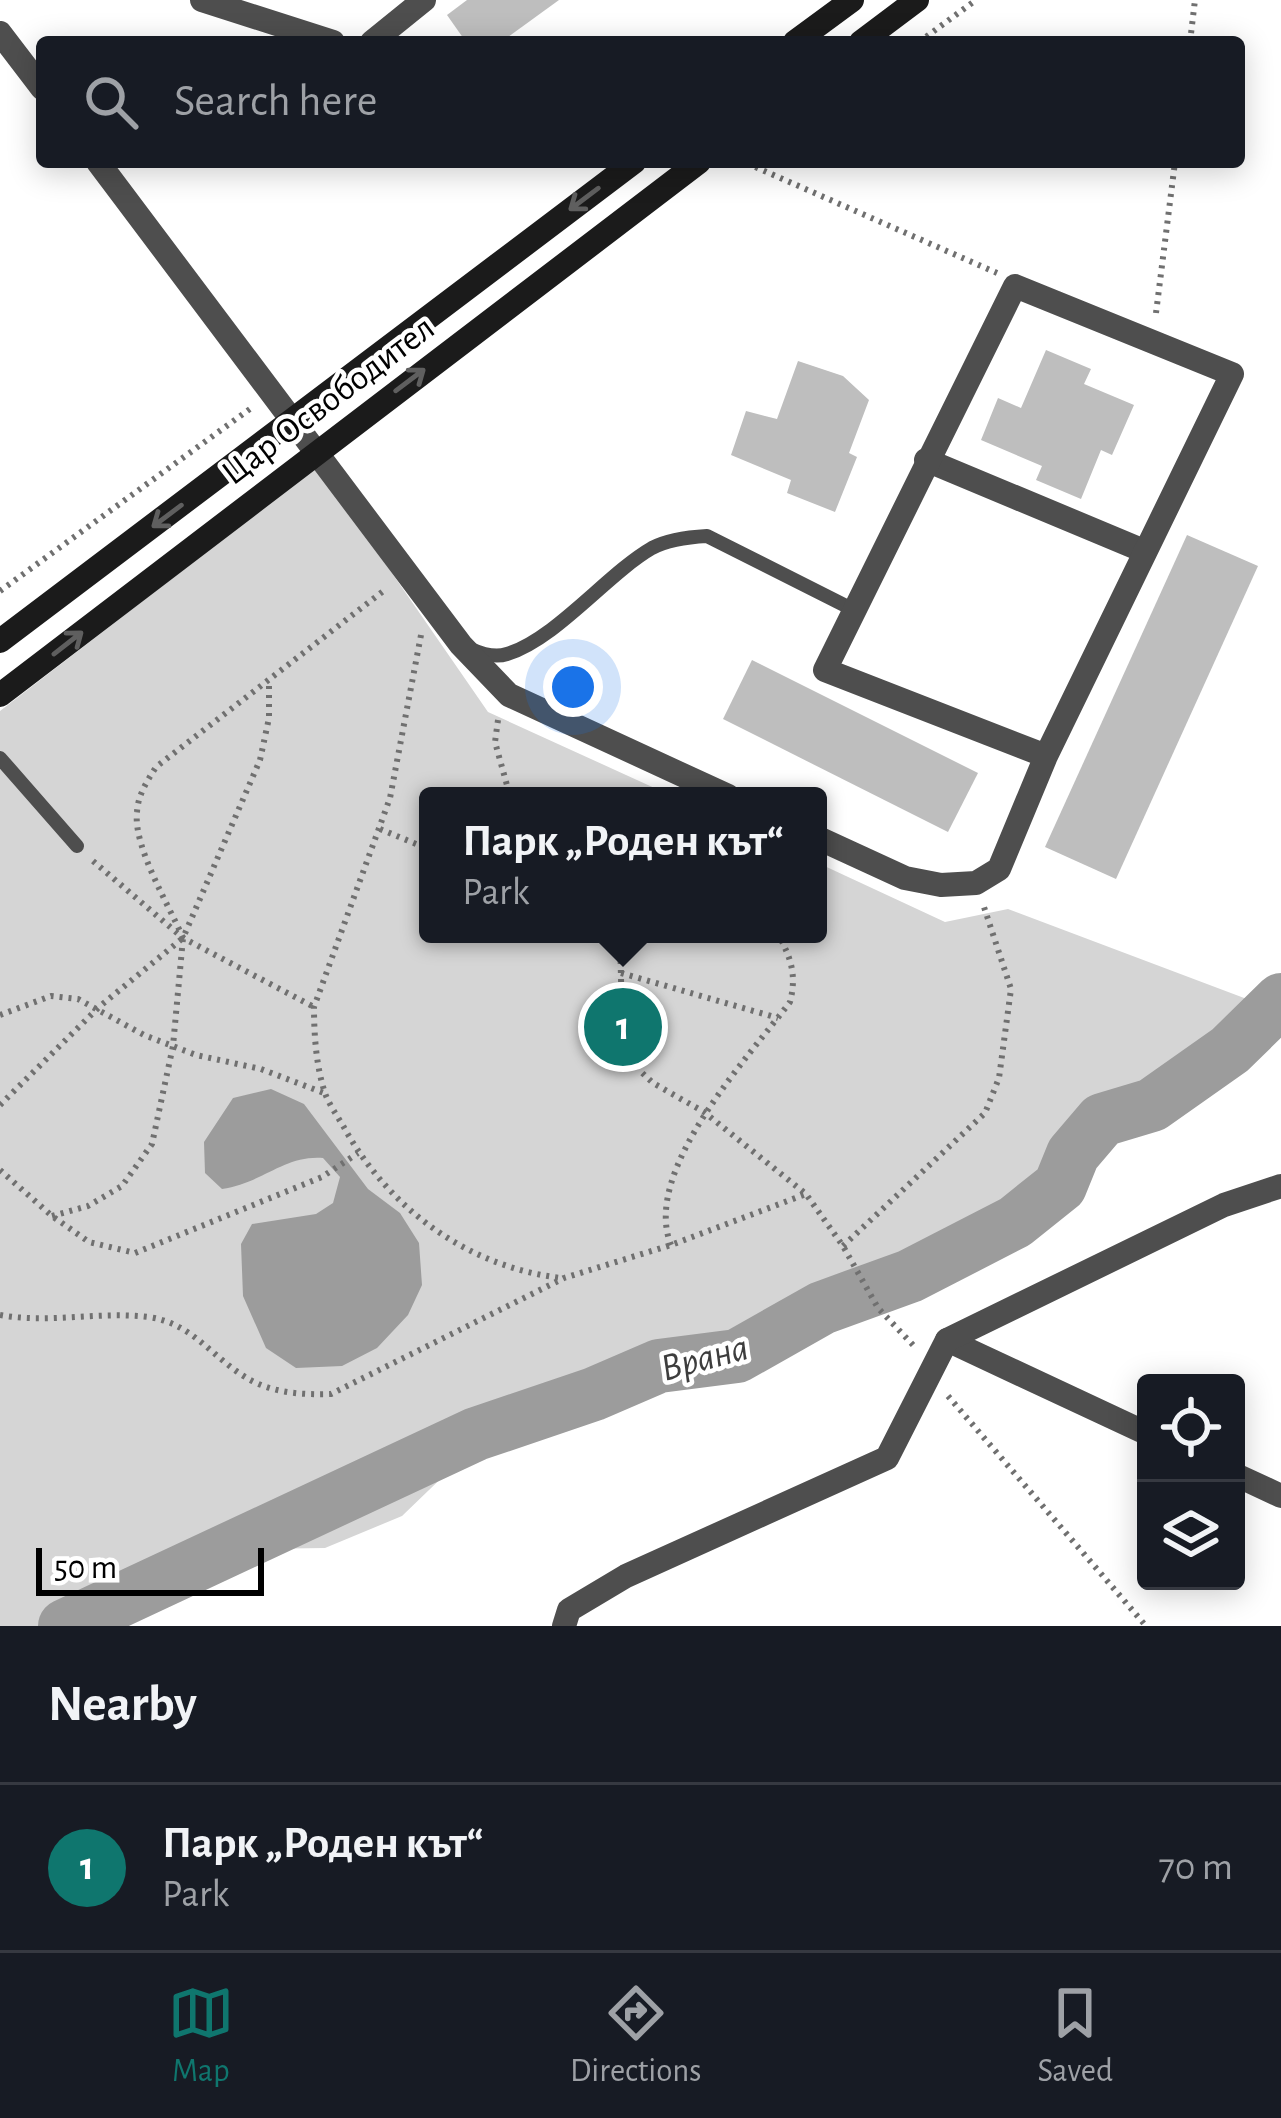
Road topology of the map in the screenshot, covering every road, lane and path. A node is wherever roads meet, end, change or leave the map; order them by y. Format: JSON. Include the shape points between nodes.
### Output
{"nodes":[{"id":1,"x":202,"y":0,"type":"edge"},
{"id":2,"x":424,"y":0,"type":"edge"},
{"id":3,"x":852,"y":0,"type":"edge"},
{"id":4,"x":917,"y":0,"type":"edge"},
{"id":5,"x":976,"y":0,"type":"edge"},
{"id":6,"x":1195,"y":0,"type":"edge"},
{"id":7,"x":0,"y":33,"type":"edge"},
{"id":8,"x":314,"y":36,"type":"edge"},
{"id":9,"x":379,"y":36,"type":"edge"},
{"id":10,"x":803,"y":36,"type":"edge"},
{"id":11,"x":869,"y":36,"type":"edge"},
{"id":12,"x":928,"y":36,"type":"edge"},
{"id":13,"x":1191,"y":36,"type":"edge"},
{"id":14,"x":36,"y":80,"type":"edge"},
{"id":15,"x":103,"y":168,"type":"edge"},
{"id":16,"x":626,"y":168,"type":"edge"},
{"id":17,"x":691,"y":168,"type":"edge"},
{"id":18,"x":764,"y":168,"type":"edge"},
{"id":19,"x":1174,"y":168,"type":"edge"},
{"id":20,"x":1015,"y":286,"type":"junction"},
{"id":21,"x":1152,"y":342,"type":"junction"},
{"id":22,"x":272,"y":392,"type":"junction"},
{"id":23,"x":293,"y":420,"type":"junction"},
{"id":24,"x":317,"y":452,"type":"junction"},
{"id":25,"x":926,"y":460,"type":"junction"},
{"id":26,"x":1144,"y":551,"type":"junction"},
{"id":27,"x":407,"y":573,"type":"junction"},
{"id":28,"x":0,"y":591,"type":"edge"},
{"id":29,"x":428,"y":602,"type":"junction"},
{"id":30,"x":854,"y":610,"type":"junction"},
{"id":31,"x":0,"y":641,"type":"edge"},
{"id":32,"x":460,"y":645,"type":"junction"},
{"id":33,"x":269,"y":680,"type":"junction"},
{"id":34,"x":0,"y":695,"type":"edge"},
{"id":35,"x":508,"y":695,"type":"junction"},
{"id":36,"x":1046,"y":756,"type":"junction"},
{"id":37,"x":0,"y":758,"type":"edge"},
{"id":38,"x":508,"y":787,"type":"edge"},
{"id":39,"x":708,"y":787,"type":"edge"},
{"id":40,"x":380,"y":829,"type":"junction"},
{"id":41,"x":827,"y":842,"type":"edge"},
{"id":42,"x":419,"y":845,"type":"edge"},
{"id":43,"x":76,"y":846,"type":"joint"},
{"id":44,"x":976,"y":883,"type":"junction"},
{"id":45,"x":183,"y":938,"type":"junction"},
{"id":46,"x":620,"y":943,"type":"edge"},
{"id":47,"x":783,"y":943,"type":"edge"},
{"id":48,"x":621,"y":974,"type":"junction"},
{"id":49,"x":314,"y":1006,"type":"junction"},
{"id":50,"x":99,"y":1007,"type":"junction"},
{"id":51,"x":0,"y":1015,"type":"edge"},
{"id":52,"x":778,"y":1018,"type":"junction"},
{"id":53,"x":173,"y":1046,"type":"junction"},
{"id":54,"x":324,"y":1093,"type":"junction"},
{"id":55,"x":0,"y":1105,"type":"edge"},
{"id":56,"x":704,"y":1112,"type":"junction"},
{"id":57,"x":358,"y":1153,"type":"junction"},
{"id":58,"x":0,"y":1170,"type":"edge"},
{"id":59,"x":1281,"y":1186,"type":"edge"},
{"id":60,"x":806,"y":1194,"type":"junction"},
{"id":61,"x":52,"y":1216,"type":"junction"},
{"id":62,"x":671,"y":1245,"type":"junction"},
{"id":63,"x":843,"y":1246,"type":"junction"},
{"id":64,"x":564,"y":1278,"type":"junction"},
{"id":65,"x":0,"y":1315,"type":"edge"},
{"id":66,"x":947,"y":1340,"type":"junction"},
{"id":67,"x":929,"y":1375,"type":"junction"},
{"id":68,"x":1137,"y":1429,"type":"edge"},
{"id":69,"x":1245,"y":1479,"type":"edge"},
{"id":70,"x":1281,"y":1496,"type":"edge"},
{"id":71,"x":564,"y":1626,"type":"edge"},
{"id":72,"x":1146,"y":1626,"type":"edge"}],
"edges":[{"from":1,"to":8,"type":"street"},
{"from":2,"to":9,"type":"street"},
{"from":3,"to":10,"type":"street"},
{"from":4,"to":11,"type":"street"},
{"from":5,"to":12,"type":"path"},
{"from":6,"to":13,"type":"path"},
{"from":7,"to":14,"type":"street"},
{"from":15,"to":22,"type":"street"},
{"from":16,"to":23,"type":"street","name":"Цар Освободител","one_way":true},
{"from":24,"to":17,"type":"street","name":"Цар Освободител","one_way":true},
{"from":18,"to":20,"type":"path"},
{"from":19,"to":21,"type":"path"},
{"from":20,"to":21,"type":"street"},
{"from":20,"to":25,"type":"street"},
{"from":21,"to":26,"type":"street","via":[[1232,374]]},
{"from":22,"to":23,"type":"street"},
{"from":22,"to":28,"type":"path"},
{"from":23,"to":24,"type":"street"},
{"from":23,"to":31,"type":"street","name":"Цар Освободител","one_way":true},
{"from":24,"to":27,"type":"street"},
{"from":34,"to":24,"type":"street","name":"Цар Освободител","one_way":true},
{"from":25,"to":26,"type":"street"},
{"from":25,"to":30,"type":"street"},
{"from":26,"to":36,"type":"street"},
{"from":27,"to":29,"type":"street"},
{"from":27,"to":33,"type":"path"},
{"from":29,"to":32,"type":"street"},
{"from":29,"to":40,"type":"path"},
{"from":30,"to":32,"type":"lane","via":[[707,536],[682,538],[653,548],[528,644],[505,655]]},
{"from":30,"to":36,"type":"street","via":[[825,670]]},
{"from":32,"to":35,"type":"street"},
{"from":33,"to":45,"type":"path","via":[[260,760]]},
{"from":33,"to":45,"type":"path","via":[[155,767],[142,790],[142,844]]},
{"from":35,"to":38,"type":"path","via":[[495,742]]},
{"from":35,"to":39,"type":"street"},
{"from":36,"to":44,"type":"street","via":[[999,869]]},
{"from":37,"to":43,"type":"lane"},
{"from":40,"to":42,"type":"path"},
{"from":40,"to":49,"type":"path"},
{"from":41,"to":44,"type":"street","via":[[905,878]]},
{"from":43,"to":45,"type":"path"},
{"from":44,"to":63,"type":"path","via":[[1011,988],[999,1078],[986,1113]]},
{"from":45,"to":49,"type":"path"},
{"from":45,"to":50,"type":"path"},
{"from":45,"to":53,"type":"path"},
{"from":46,"to":48,"type":"path"},
{"from":47,"to":52,"type":"path","via":[[795,982]]},
{"from":48,"to":52,"type":"path"},
{"from":48,"to":56,"type":"path","via":[[626,1046],[638,1069]]},
{"from":49,"to":54,"type":"path"},
{"from":50,"to":51,"type":"path","via":[[51,996]]},
{"from":50,"to":53,"type":"path"},
{"from":50,"to":55,"type":"path"},
{"from":52,"to":56,"type":"path"},
{"from":53,"to":54,"type":"path"},
{"from":53,"to":61,"type":"path","via":[[152,1144],[122,1186]]},
{"from":54,"to":57,"type":"path"},
{"from":56,"to":60,"type":"path"},
{"from":56,"to":62,"type":"path","via":[[667,1201]]},
{"from":57,"to":61,"type":"path","via":[[135,1253],[89,1242]]},
{"from":57,"to":64,"type":"path","via":[[417,1216],[476,1256]]},
{"from":58,"to":61,"type":"path"},
{"from":59,"to":66,"type":"street","via":[[1224,1205]]},
{"from":60,"to":62,"type":"path"},
{"from":60,"to":63,"type":"path"},
{"from":62,"to":64,"type":"path"},
{"from":63,"to":67,"type":"path"},
{"from":64,"to":65,"type":"path","via":[[331,1394],[269,1388],[190,1332],[149,1317]]},
{"from":66,"to":67,"type":"street"},
{"from":66,"to":68,"type":"street"},
{"from":67,"to":71,"type":"street","via":[[887,1458],[626,1576],[569,1610]]},
{"from":67,"to":72,"type":"path"},
{"from":69,"to":70,"type":"street"}]}
